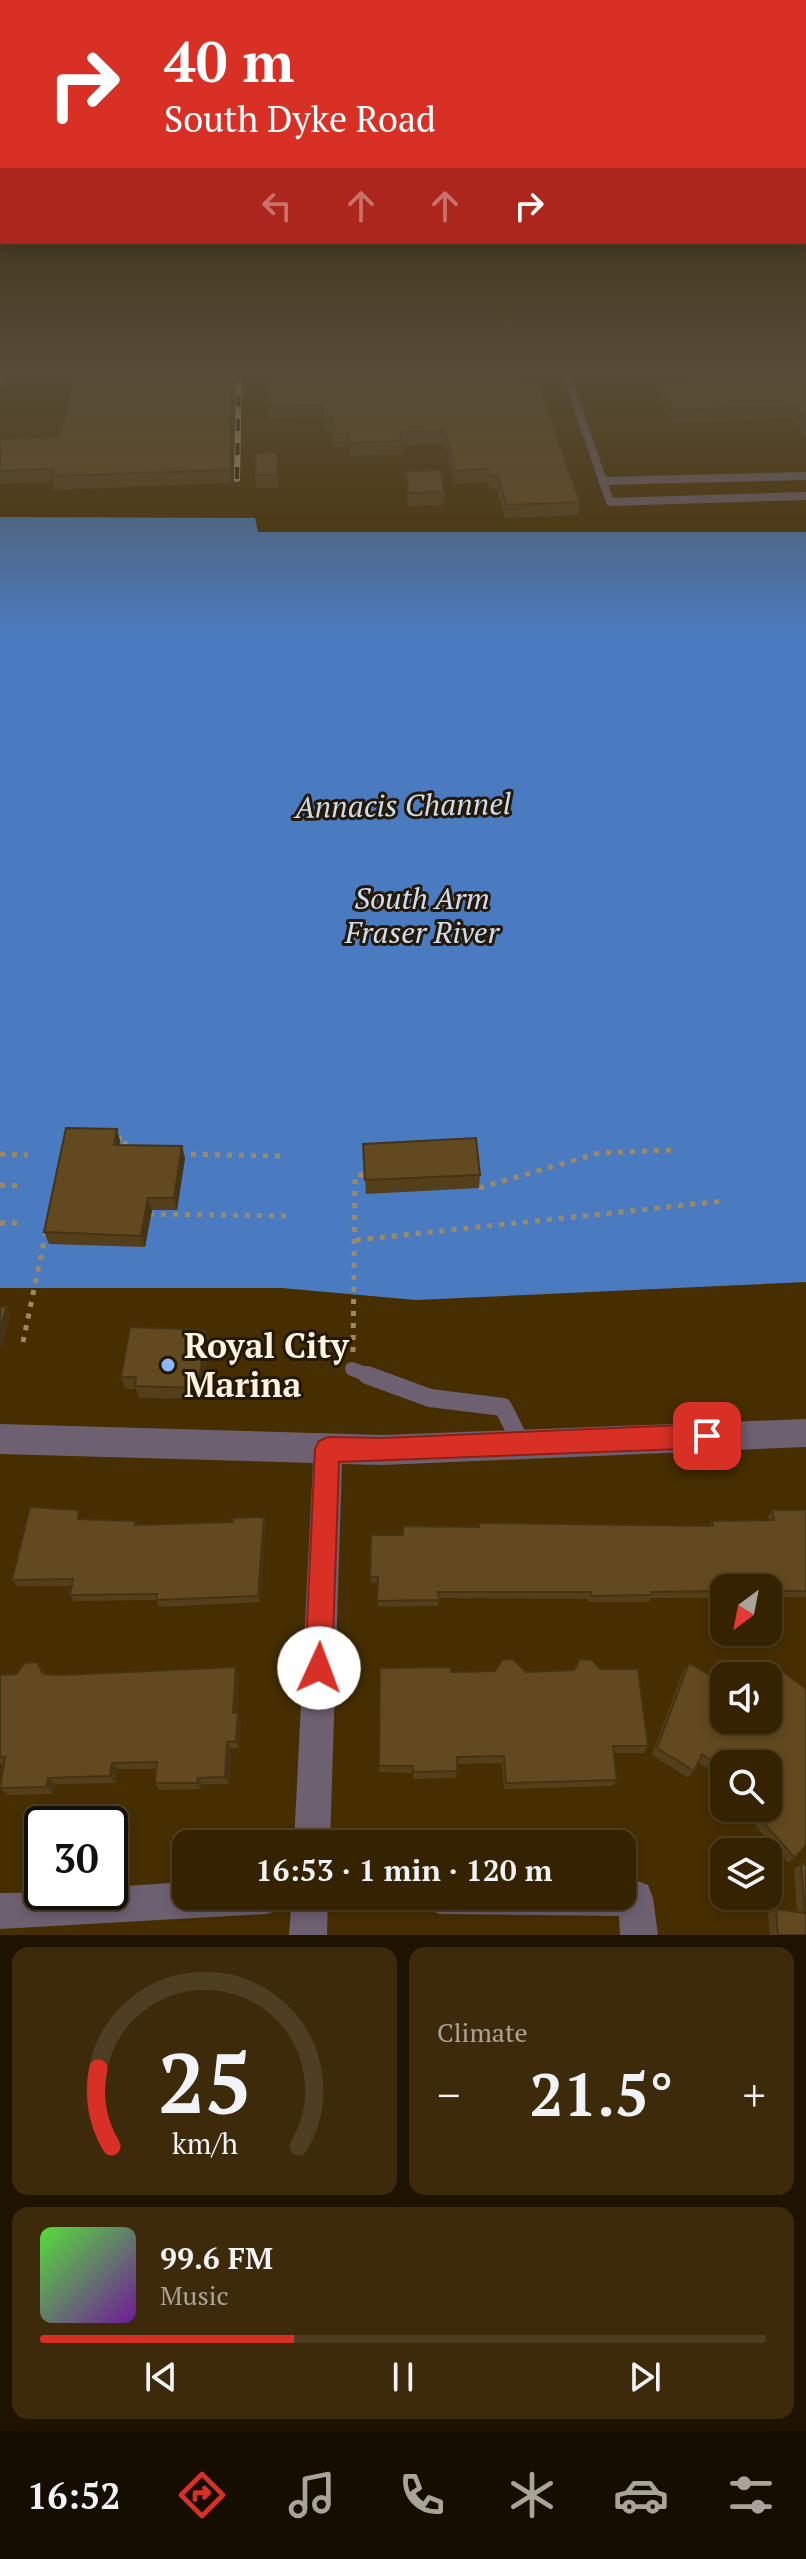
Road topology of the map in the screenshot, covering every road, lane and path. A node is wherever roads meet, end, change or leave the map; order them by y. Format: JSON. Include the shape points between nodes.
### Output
{"nodes":[{"id":1,"x":595,"y":460,"type":"edge"},
{"id":2,"x":806,"y":476,"type":"edge"},
{"id":3,"x":602,"y":481,"type":"junction"},
{"id":4,"x":806,"y":496,"type":"edge"},
{"id":5,"x":111,"y":1138,"type":"edge"},
{"id":6,"x":674,"y":1150,"type":"dead end"},
{"id":7,"x":0,"y":1154,"type":"edge"},
{"id":8,"x":124,"y":1154,"type":"edge"},
{"id":9,"x":168,"y":1154,"type":"edge"},
{"id":10,"x":28,"y":1155,"type":"dead end"},
{"id":11,"x":284,"y":1156,"type":"dead end"},
{"id":12,"x":365,"y":1175,"type":"edge"},
{"id":13,"x":0,"y":1185,"type":"edge"},
{"id":14,"x":23,"y":1186,"type":"dead end"},
{"id":15,"x":479,"y":1188,"type":"edge"},
{"id":16,"x":724,"y":1201,"type":"dead end"},
{"id":17,"x":146,"y":1214,"type":"edge"},
{"id":18,"x":290,"y":1216,"type":"dead end"},
{"id":19,"x":0,"y":1223,"type":"edge"},
{"id":20,"x":18,"y":1223,"type":"dead end"},
{"id":21,"x":47,"y":1227,"type":"edge"},
{"id":22,"x":356,"y":1240,"type":"junction"},
{"id":23,"x":23,"y":1342,"type":"dead end"},
{"id":24,"x":352,"y":1369,"type":"joint"},
{"id":25,"x":806,"y":1433,"type":"edge"},
{"id":26,"x":0,"y":1439,"type":"edge"},
{"id":27,"x":522,"y":1444,"type":"junction"},
{"id":28,"x":328,"y":1449,"type":"junction"},
{"id":29,"x":313,"y":1830,"type":"edge"},
{"id":30,"x":172,"y":1901,"type":"edge"},
{"id":31,"x":636,"y":1907,"type":"edge"},
{"id":32,"x":309,"y":1910,"type":"edge"},
{"id":33,"x":0,"y":1911,"type":"edge"},
{"id":34,"x":308,"y":1935,"type":"edge"},
{"id":35,"x":639,"y":1935,"type":"edge"}],
"edges":[{"from":1,"to":3,"type":"lane"},
{"from":2,"to":3,"type":"lane"},
{"from":3,"to":4,"type":"lane","via":[[610,502]]},
{"from":5,"to":8,"type":"path","via":[[126,1138]]},
{"from":6,"to":15,"type":"path","via":[[599,1153]]},
{"from":7,"to":10,"type":"path"},
{"from":9,"to":11,"type":"path"},
{"from":12,"to":22,"type":"path","via":[[355,1175]]},
{"from":13,"to":14,"type":"path"},
{"from":16,"to":22,"type":"path"},
{"from":17,"to":18,"type":"path"},
{"from":19,"to":20,"type":"path"},
{"from":21,"to":23,"type":"path"},
{"from":22,"to":24,"type":"path"},
{"from":24,"to":27,"type":"lane","via":[[430,1398],[503,1407]]},
{"from":25,"to":27,"type":"street"},
{"from":26,"to":28,"type":"street"},
{"from":27,"to":28,"type":"street"},
{"from":28,"to":29,"type":"street"},
{"from":30,"to":33,"type":"street"},
{"from":31,"to":35,"type":"street"},
{"from":32,"to":34,"type":"street"}]}
